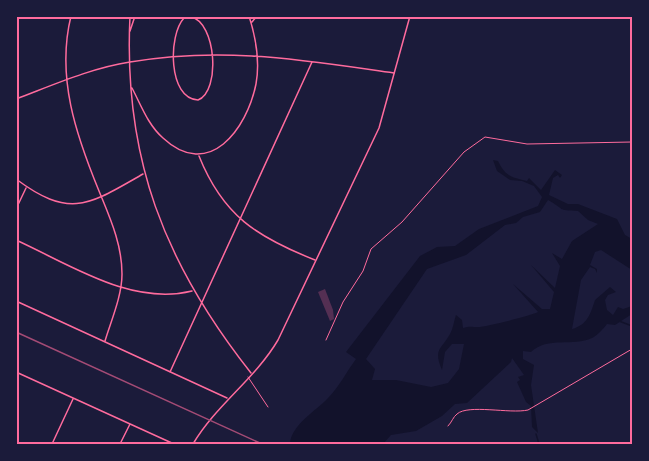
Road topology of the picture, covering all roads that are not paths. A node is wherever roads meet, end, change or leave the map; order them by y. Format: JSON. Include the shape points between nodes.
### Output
{"nodes":[{"id":1,"x":71,"y":16,"type":"edge"},
{"id":2,"x":130,"y":16,"type":"edge"},
{"id":3,"x":135,"y":16,"type":"edge"},
{"id":4,"x":249,"y":16,"type":"edge"},
{"id":5,"x":257,"y":16,"type":"edge"},
{"id":6,"x":410,"y":16,"type":"edge"},
{"id":7,"x":251,"y":23,"type":"junction"},
{"id":8,"x":129,"y":31,"type":"junction"},
{"id":9,"x":212,"y":54,"type":"junction"},
{"id":10,"x":257,"y":54,"type":"junction"},
{"id":11,"x":173,"y":56,"type":"junction"},
{"id":12,"x":128,"y":62,"type":"junction"},
{"id":13,"x":312,"y":62,"type":"junction"},
{"id":14,"x":394,"y":73,"type":"junction"},
{"id":15,"x":66,"y":80,"type":"junction"},
{"id":16,"x":132,"y":87,"type":"junction"},
{"id":17,"x":16,"y":99,"type":"edge"},
{"id":18,"x":199,"y":155,"type":"junction"},
{"id":19,"x":144,"y":173,"type":"junction"},
{"id":20,"x":16,"y":179,"type":"edge"},
{"id":21,"x":27,"y":187,"type":"junction"},
{"id":22,"x":102,"y":198,"type":"junction"},
{"id":23,"x":16,"y":209,"type":"edge"},
{"id":24,"x":240,"y":218,"type":"junction"},
{"id":25,"x":16,"y":240,"type":"edge"},
{"id":26,"x":315,"y":260,"type":"junction"},
{"id":27,"x":120,"y":287,"type":"junction"},
{"id":28,"x":192,"y":291,"type":"junction"},
{"id":29,"x":16,"y":301,"type":"edge"},
{"id":30,"x":201,"y":304,"type":"junction"},
{"id":31,"x":105,"y":341,"type":"junction"},
{"id":32,"x":170,"y":372,"type":"junction"},
{"id":33,"x":251,"y":372,"type":"junction"},
{"id":34,"x":18,"y":373,"type":"edge"},
{"id":35,"x":248,"y":376,"type":"junction"},
{"id":36,"x":16,"y":378,"type":"edge"},
{"id":37,"x":74,"y":398,"type":"junction"},
{"id":38,"x":227,"y":398,"type":"junction"},
{"id":39,"x":268,"y":407,"type":"dead end"},
{"id":40,"x":130,"y":424,"type":"junction"},
{"id":41,"x":52,"y":444,"type":"edge"},
{"id":42,"x":120,"y":444,"type":"edge"},
{"id":43,"x":174,"y":444,"type":"edge"},
{"id":44,"x":192,"y":444,"type":"edge"}],
"edges":[{"from":1,"to":15,"type":"street","via":[[65,49]]},
{"from":2,"to":8,"type":"street"},
{"from":3,"to":8,"type":"street"},
{"from":4,"to":7,"type":"street"},
{"from":5,"to":7,"type":"street"},
{"from":6,"to":14,"type":"street"},
{"from":7,"to":10,"type":"street"},
{"from":8,"to":12,"type":"street"},
{"from":9,"to":10,"type":"street"},
{"from":9,"to":11,"type":"street"},
{"from":9,"to":11,"type":"street","via":[[204,25],[191,17],[184,18],[179,25]]},
{"from":9,"to":11,"type":"street","via":[[209,89],[198,100],[183,93]]},
{"from":10,"to":13,"type":"street"},
{"from":10,"to":18,"type":"street","via":[[256,84],[241,124],[223,146]]},
{"from":11,"to":12,"type":"street"},
{"from":12,"to":15,"type":"street"},
{"from":12,"to":16,"type":"street"},
{"from":13,"to":14,"type":"street"},
{"from":13,"to":24,"type":"street"},
{"from":14,"to":26,"type":"street","via":[[379,128]]},
{"from":15,"to":17,"type":"street"},
{"from":15,"to":22,"type":"street","via":[[79,137]]},
{"from":16,"to":18,"type":"street","via":[[162,138],[183,152]]},
{"from":16,"to":19,"type":"street","via":[[133,120]]},
{"from":18,"to":24,"type":"street","via":[[221,197]]},
{"from":19,"to":22,"type":"street"},
{"from":19,"to":28,"type":"street"},
{"from":20,"to":21,"type":"street"},
{"from":21,"to":22,"type":"street","via":[[68,204]]},
{"from":21,"to":23,"type":"street"},
{"from":22,"to":27,"type":"street","via":[[120,251]]},
{"from":24,"to":26,"type":"street","via":[[268,241]]},
{"from":24,"to":30,"type":"street"},
{"from":25,"to":27,"type":"street"},
{"from":26,"to":33,"type":"street","via":[[278,340]]},
{"from":27,"to":28,"type":"street","via":[[170,296]]},
{"from":27,"to":31,"type":"street"},
{"from":28,"to":30,"type":"street"},
{"from":29,"to":31,"type":"street"},
{"from":30,"to":32,"type":"street"},
{"from":30,"to":33,"type":"street"},
{"from":31,"to":32,"type":"street"},
{"from":32,"to":38,"type":"street"},
{"from":33,"to":35,"type":"street"},
{"from":34,"to":36,"type":"street"},
{"from":34,"to":37,"type":"street"},
{"from":35,"to":38,"type":"street"},
{"from":35,"to":39,"type":"lane"},
{"from":37,"to":40,"type":"street"},
{"from":37,"to":41,"type":"street"},
{"from":38,"to":44,"type":"street"},
{"from":40,"to":42,"type":"street"},
{"from":40,"to":43,"type":"street"}]}
